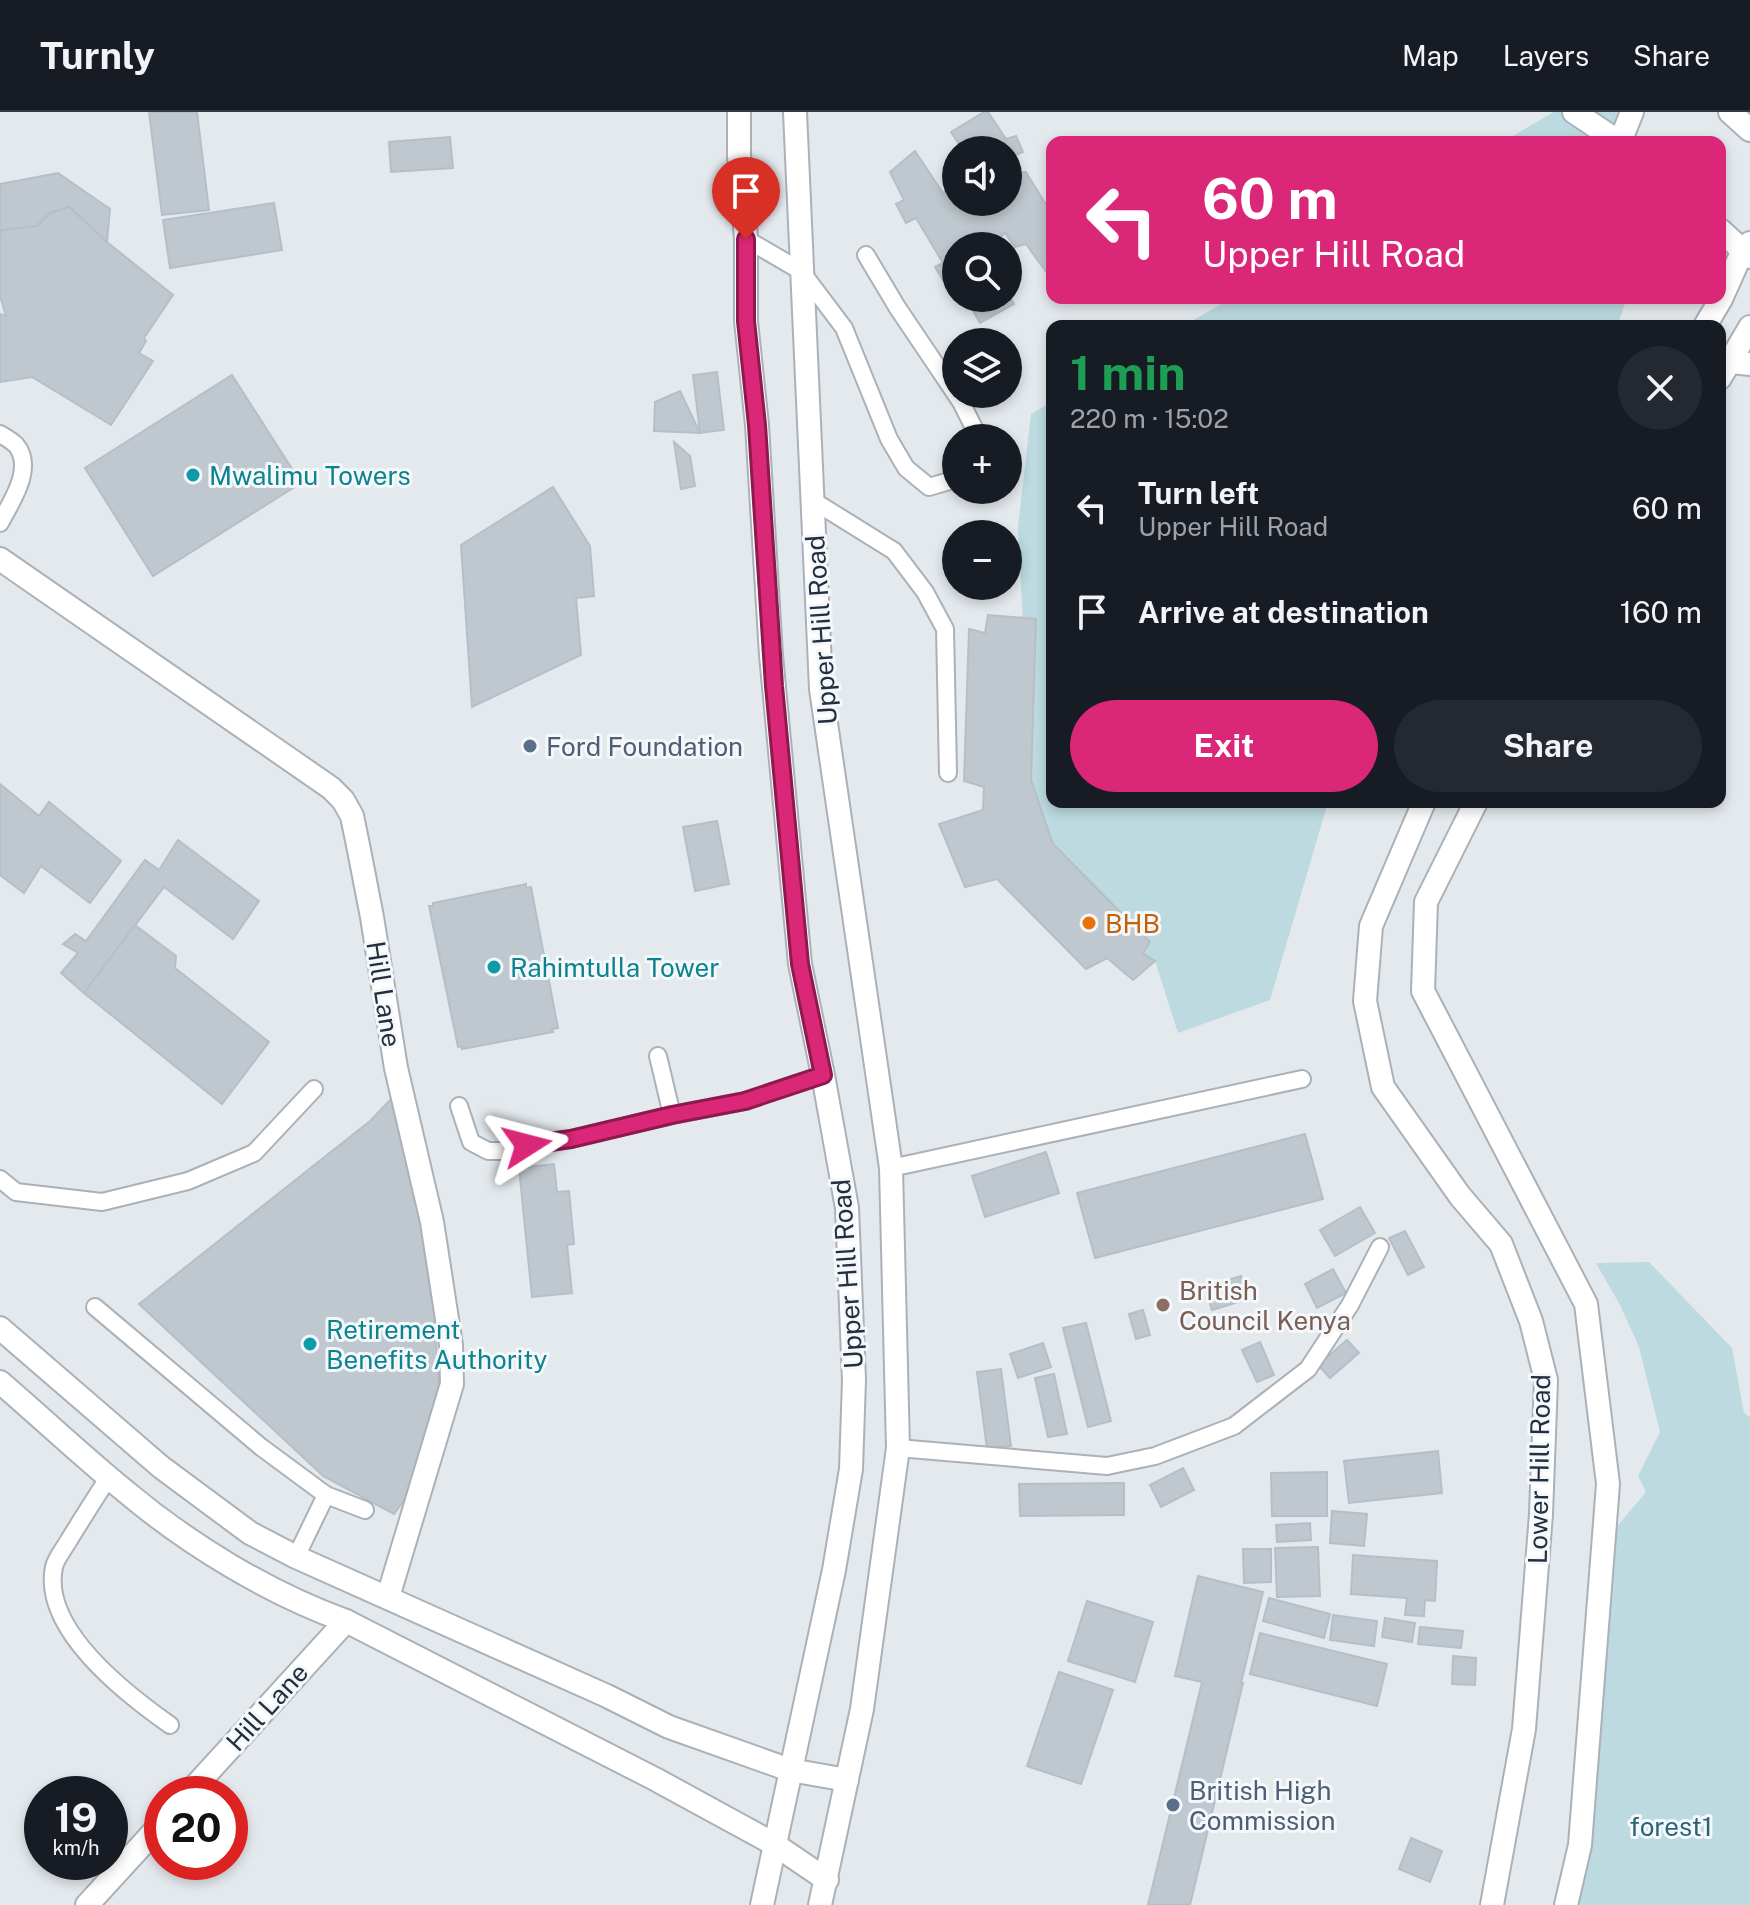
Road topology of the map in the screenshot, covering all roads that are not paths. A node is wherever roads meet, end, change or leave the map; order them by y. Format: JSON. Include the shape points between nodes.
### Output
{"nodes":[{"id":1,"x":739,"y":112,"type":"edge"},
{"id":2,"x":795,"y":112,"type":"edge"},
{"id":3,"x":1574,"y":112,"type":"edge"},
{"id":4,"x":1632,"y":112,"type":"edge"},
{"id":5,"x":1730,"y":112,"type":"edge"},
{"id":6,"x":1750,"y":130,"type":"edge"},
{"id":7,"x":1611,"y":136,"type":"edge"},
{"id":8,"x":1622,"y":136,"type":"edge"},
{"id":9,"x":1726,"y":234,"type":"edge"},
{"id":10,"x":746,"y":239,"type":"junction"},
{"id":11,"x":1748,"y":250,"type":"edge"},
{"id":12,"x":866,"y":255,"type":"dead end"},
{"id":13,"x":801,"y":271,"type":"junction"},
{"id":14,"x":1726,"y":290,"type":"edge"},
{"id":15,"x":1750,"y":327,"type":"edge"},
{"id":16,"x":1734,"y":368,"type":"edge"},
{"id":17,"x":972,"y":424,"type":"edge"},
{"id":18,"x":0,"y":434,"type":"edge"},
{"id":19,"x":942,"y":483,"type":"edge"},
{"id":20,"x":812,"y":500,"type":"junction"},
{"id":21,"x":0,"y":523,"type":"edge"},
{"id":22,"x":0,"y":559,"type":"edge"},
{"id":23,"x":948,"y":773,"type":"dead end"},
{"id":24,"x":1421,"y":808,"type":"edge"},
{"id":25,"x":1473,"y":808,"type":"edge"},
{"id":26,"x":658,"y":1056,"type":"dead end"},
{"id":27,"x":823,"y":1075,"type":"junction"},
{"id":28,"x":1302,"y":1079,"type":"dead end"},
{"id":29,"x":314,"y":1089,"type":"dead end"},
{"id":30,"x":459,"y":1106,"type":"dead end"},
{"id":31,"x":672,"y":1115,"type":"junction"},
{"id":32,"x":891,"y":1168,"type":"junction"},
{"id":33,"x":0,"y":1179,"type":"edge"},
{"id":34,"x":1380,"y":1247,"type":"dead end"},
{"id":35,"x":95,"y":1307,"type":"dead end"},
{"id":36,"x":0,"y":1328,"type":"edge"},
{"id":37,"x":0,"y":1382,"type":"edge"},
{"id":38,"x":898,"y":1448,"type":"junction"},
{"id":39,"x":109,"y":1477,"type":"junction"},
{"id":40,"x":326,"y":1495,"type":"junction"},
{"id":41,"x":365,"y":1510,"type":"dead end"},
{"id":42,"x":296,"y":1557,"type":"junction"},
{"id":43,"x":388,"y":1597,"type":"junction"},
{"id":44,"x":346,"y":1621,"type":"junction"},
{"id":45,"x":170,"y":1725,"type":"dead end"},
{"id":46,"x":790,"y":1770,"type":"junction"},
{"id":47,"x":204,"y":1776,"type":"edge"},
{"id":48,"x":847,"y":1780,"type":"junction"},
{"id":49,"x":144,"y":1843,"type":"edge"},
{"id":50,"x":774,"y":1844,"type":"junction"},
{"id":51,"x":827,"y":1880,"type":"junction"},
{"id":52,"x":87,"y":1905,"type":"edge"},
{"id":53,"x":762,"y":1905,"type":"edge"},
{"id":54,"x":820,"y":1905,"type":"edge"},
{"id":55,"x":1492,"y":1905,"type":"edge"},
{"id":56,"x":1566,"y":1905,"type":"edge"}],
"edges":[{"from":1,"to":10,"type":"street","name":"Upper Hill Road"},
{"from":2,"to":13,"type":"street","name":"Upper Hill Road"},
{"from":3,"to":7,"type":"street"},
{"from":4,"to":8,"type":"street"},
{"from":5,"to":6,"type":"street"},
{"from":9,"to":11,"type":"street"},
{"from":10,"to":13,"type":"lane"},
{"from":10,"to":27,"type":"street","name":"Upper Hill Road","via":[[746,321],[774,686],[800,964]]},
{"from":11,"to":14,"type":"street"},
{"from":12,"to":17,"type":"lane"},
{"from":13,"to":19,"type":"lane","via":[[844,328],[906,468],[929,487]]},
{"from":13,"to":20,"type":"street","name":"Upper Hill Road"},
{"from":15,"to":16,"type":"street"},
{"from":18,"to":21,"type":"lane","via":[[16,445],[24,463]]},
{"from":20,"to":23,"type":"lane","via":[[894,551],[945,629]]},
{"from":20,"to":32,"type":"street","name":"Upper Hill Road","via":[[821,689]]},
{"from":22,"to":43,"type":"street","name":"Hill Lane","via":[[331,788],[352,816],[451,1345],[452,1384]]},
{"from":24,"to":55,"type":"street","name":"Lower Hill Road","via":[[1371,926],[1365,1001],[1383,1087],[1501,1244],[1531,1321],[1546,1380],[1524,1729]]},
{"from":25,"to":56,"type":"street","name":"Lower Hill Road","via":[[1426,902],[1423,991],[1586,1304],[1608,1484],[1580,1845]]},
{"from":26,"to":31,"type":"lane"},
{"from":27,"to":31,"type":"lane","via":[[745,1101]]},
{"from":27,"to":46,"type":"street","name":"Upper Hill Road","via":[[847,1208],[854,1380],[851,1469]]},
{"from":28,"to":32,"type":"lane"},
{"from":29,"to":33,"type":"lane","via":[[254,1153],[188,1181],[102,1202],[16,1192]]},
{"from":30,"to":31,"type":"lane","via":[[471,1142],[488,1151],[571,1139]]},
{"from":32,"to":38,"type":"street","name":"Upper Hill Road"},
{"from":34,"to":38,"type":"lane","via":[[1308,1369],[1234,1426],[1155,1456],[1107,1466]]},
{"from":35,"to":40,"type":"lane"},
{"from":36,"to":42,"type":"street","via":[[161,1467],[250,1533]]},
{"from":37,"to":39,"type":"street"},
{"from":38,"to":48,"type":"street","name":"Upper Hill Road","via":[[862,1709]]},
{"from":39,"to":44,"type":"street","via":[[171,1527],[231,1565]]},
{"from":39,"to":45,"type":"lane","via":[[55,1564],[52,1590],[90,1659]]},
{"from":40,"to":41,"type":"lane"},
{"from":40,"to":42,"type":"lane"},
{"from":42,"to":43,"type":"street"},
{"from":43,"to":46,"type":"street","via":[[669,1727]]},
{"from":44,"to":47,"type":"street","name":"Hill Lane"},
{"from":44,"to":50,"type":"street"},
{"from":46,"to":48,"type":"street"},
{"from":46,"to":50,"type":"street","name":"Upper Hill Road"},
{"from":48,"to":51,"type":"street","name":"Upper Hill Road"},
{"from":49,"to":52,"type":"street"},
{"from":50,"to":51,"type":"street"},
{"from":50,"to":53,"type":"street","name":"Upper Hill Road"},
{"from":51,"to":54,"type":"street","name":"Upper Hill Road"}]}
